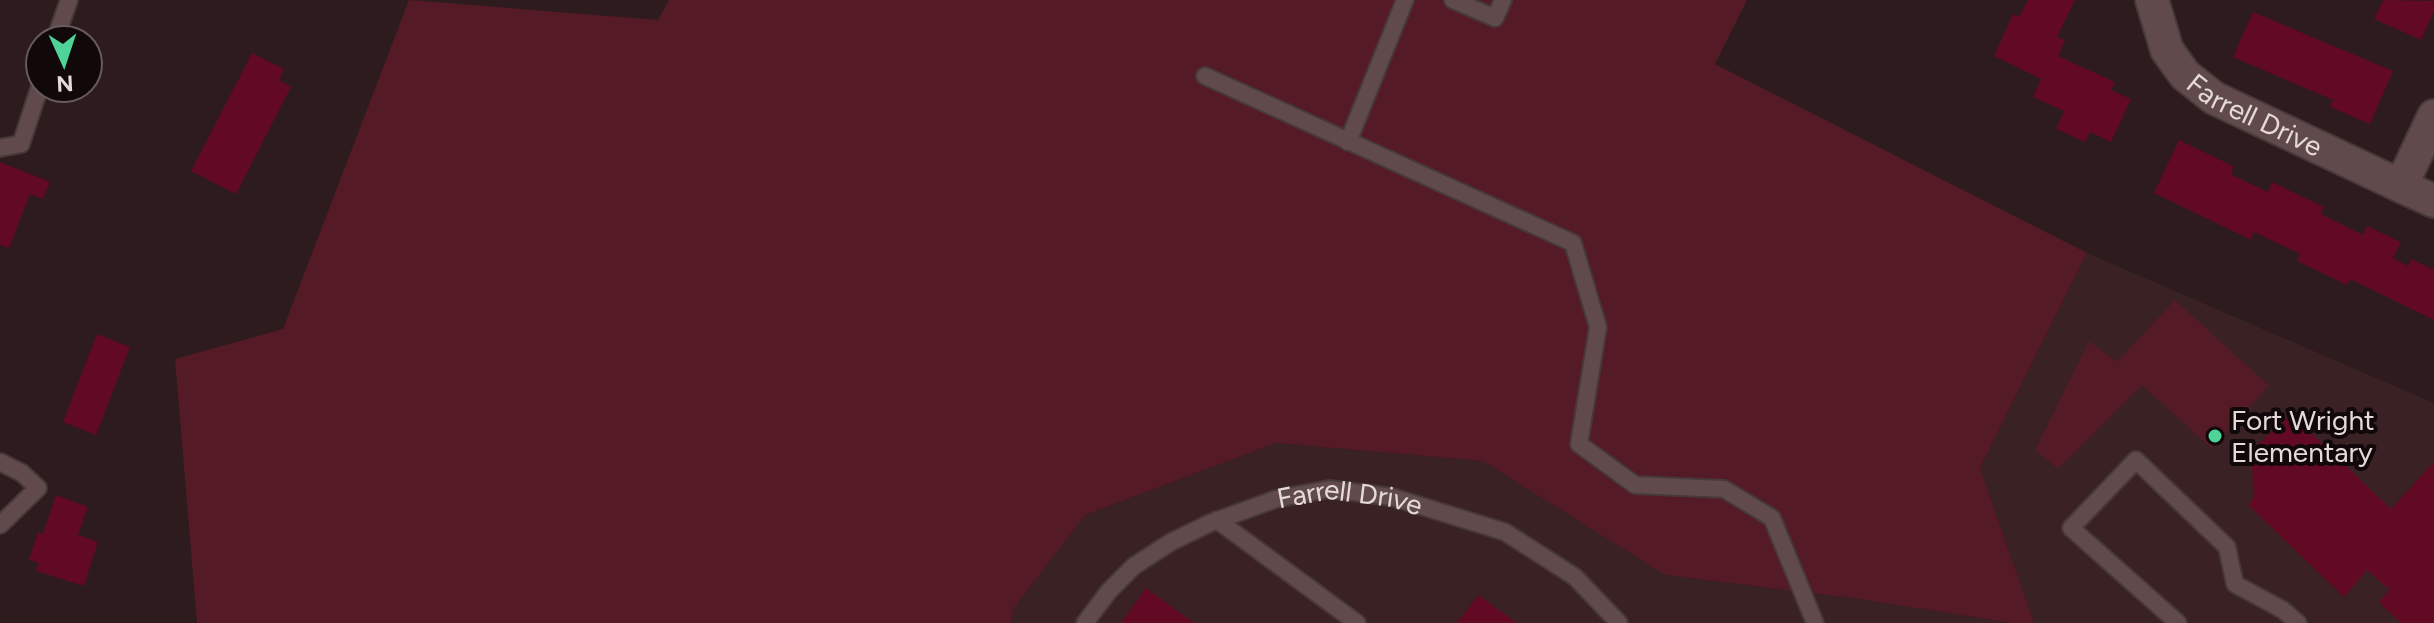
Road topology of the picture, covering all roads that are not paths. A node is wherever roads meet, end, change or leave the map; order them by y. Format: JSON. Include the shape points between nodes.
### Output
{"nodes":[{"id":1,"x":69,"y":0,"type":"edge"},
{"id":2,"x":1405,"y":0,"type":"edge"},
{"id":3,"x":1453,"y":0,"type":"edge"},
{"id":4,"x":1503,"y":0,"type":"edge"},
{"id":5,"x":2152,"y":0,"type":"edge"},
{"id":6,"x":61,"y":24,"type":"edge"},
{"id":7,"x":1205,"y":76,"type":"dead end"},
{"id":8,"x":34,"y":104,"type":"edge"},
{"id":9,"x":2434,"y":116,"type":"edge"},
{"id":10,"x":1348,"y":142,"type":"junction"},
{"id":11,"x":0,"y":148,"type":"edge"},
{"id":12,"x":2401,"y":186,"type":"junction"},
{"id":13,"x":2434,"y":201,"type":"edge"},
{"id":14,"x":0,"y":462,"type":"edge"},
{"id":15,"x":1217,"y":520,"type":"junction"},
{"id":16,"x":0,"y":525,"type":"edge"},
{"id":17,"x":1085,"y":623,"type":"edge"},
{"id":18,"x":1357,"y":623,"type":"edge"},
{"id":19,"x":1619,"y":623,"type":"edge"},
{"id":20,"x":1815,"y":623,"type":"edge"},
{"id":21,"x":2178,"y":623,"type":"edge"},
{"id":22,"x":2298,"y":623,"type":"edge"}],
"edges":[{"from":1,"to":6,"type":"lane"},
{"from":2,"to":10,"type":"lane"},
{"from":3,"to":4,"type":"lane","via":[[1495,18]]},
{"from":5,"to":12,"type":"street","name":"Farrell Drive","via":[[2167,50],[2185,75],[2214,98]]},
{"from":7,"to":10,"type":"lane"},
{"from":8,"to":11,"type":"lane","via":[[21,144]]},
{"from":9,"to":12,"type":"street"},
{"from":10,"to":20,"type":"lane","via":[[1573,243],[1598,327],[1579,444],[1635,485],[1724,489],[1772,518]]},
{"from":12,"to":13,"type":"street","name":"Farrell Drive"},
{"from":14,"to":16,"type":"lane","via":[[38,488]]},
{"from":15,"to":17,"type":"lane","name":"Farrell Drive","via":[[1134,566]]},
{"from":15,"to":18,"type":"lane"},
{"from":15,"to":19,"type":"lane","name":"Farrell Drive","via":[[1276,499],[1329,489],[1392,497],[1505,532],[1575,577]]},
{"from":21,"to":22,"type":"lane","via":[[2071,528],[2136,460],[2227,547],[2235,584]]}]}
